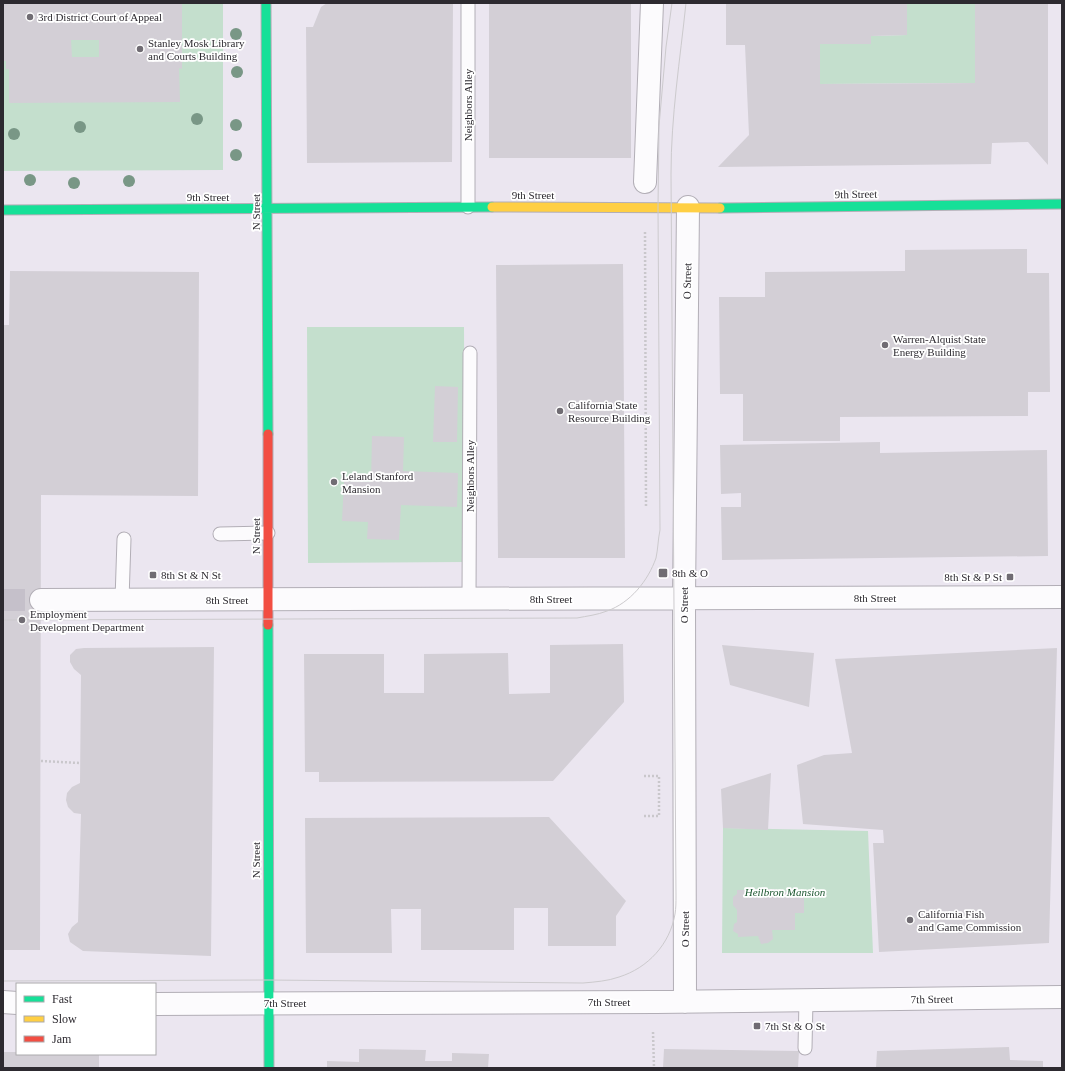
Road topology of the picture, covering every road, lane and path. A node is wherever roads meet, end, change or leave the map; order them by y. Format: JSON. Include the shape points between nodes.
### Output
{"nodes":[{"id":1,"x":266,"y":3,"type":"edge"},
{"id":2,"x":468,"y":3,"type":"edge"},
{"id":3,"x":652,"y":3,"type":"edge"},
{"id":4,"x":645,"y":182,"type":"dead end"},
{"id":5,"x":1062,"y":204,"type":"edge"},
{"id":6,"x":468,"y":207,"type":"junction"},
{"id":7,"x":688,"y":207,"type":"junction"},
{"id":8,"x":268,"y":208,"type":"junction"},
{"id":9,"x":3,"y":210,"type":"edge"},
{"id":10,"x":645,"y":232,"type":"dead end"},
{"id":11,"x":470,"y":353,"type":"dead end"},
{"id":12,"x":646,"y":508,"type":"dead end"},
{"id":13,"x":268,"y":533,"type":"junction"},
{"id":14,"x":220,"y":534,"type":"dead end"},
{"id":15,"x":124,"y":539,"type":"dead end"},
{"id":16,"x":1062,"y":597,"type":"edge"},
{"id":17,"x":469,"y":599,"type":"junction"},
{"id":18,"x":684,"y":599,"type":"junction"},
{"id":19,"x":41,"y":600,"type":"tunnel mouth"},
{"id":20,"x":122,"y":600,"type":"junction"},
{"id":21,"x":268,"y":600,"type":"junction"},
{"id":22,"x":41,"y":761,"type":"dead end"},
{"id":23,"x":80,"y":763,"type":"dead end"},
{"id":24,"x":644,"y":776,"type":"dead end"},
{"id":25,"x":644,"y":816,"type":"dead end"},
{"id":26,"x":1062,"y":998,"type":"edge"},
{"id":27,"x":806,"y":1000,"type":"junction"},
{"id":28,"x":3,"y":1002,"type":"edge"},
{"id":29,"x":685,"y":1002,"type":"junction"},
{"id":30,"x":16,"y":1003,"type":"edge"},
{"id":31,"x":269,"y":1003,"type":"junction"},
{"id":32,"x":156,"y":1004,"type":"edge"},
{"id":33,"x":653,"y":1032,"type":"dead end"},
{"id":34,"x":805,"y":1048,"type":"dead end"},
{"id":35,"x":269,"y":1068,"type":"edge"},
{"id":36,"x":654,"y":1068,"type":"edge"}],
"edges":[{"from":1,"to":8,"type":"main road","name":"N Street"},
{"from":2,"to":6,"type":"lane","name":"Neighbors Alley"},
{"from":3,"to":4,"type":"street"},
{"from":5,"to":7,"type":"main road","name":"9th Street"},
{"from":6,"to":7,"type":"main road","name":"9th Street"},
{"from":6,"to":8,"type":"main road","name":"9th Street"},
{"from":7,"to":18,"type":"street","name":"O Street"},
{"from":8,"to":9,"type":"main road","name":"9th Street"},
{"from":8,"to":13,"type":"main road","name":"N Street"},
{"from":10,"to":12,"type":"path"},
{"from":11,"to":17,"type":"lane","name":"Neighbors Alley"},
{"from":13,"to":14,"type":"lane"},
{"from":13,"to":21,"type":"main road","name":"N Street"},
{"from":15,"to":20,"type":"lane"},
{"from":16,"to":18,"type":"street","name":"8th Street"},
{"from":17,"to":18,"type":"street","name":"8th Street"},
{"from":17,"to":21,"type":"street","name":"8th Street"},
{"from":18,"to":29,"type":"street","name":"O Street"},
{"from":19,"to":20,"type":"street","name":"8th Street"},
{"from":20,"to":21,"type":"street","name":"8th Street"},
{"from":21,"to":31,"type":"main road","name":"N Street"},
{"from":22,"to":23,"type":"path"},
{"from":24,"to":25,"type":"path","via":[[659,776],[659,816]]},
{"from":26,"to":27,"type":"street","name":"7th Street"},
{"from":27,"to":29,"type":"street","name":"7th Street"},
{"from":27,"to":34,"type":"lane"},
{"from":28,"to":30,"type":"street"},
{"from":29,"to":31,"type":"street","name":"7th Street"},
{"from":31,"to":32,"type":"street","name":"7th Street"},
{"from":31,"to":35,"type":"main road","name":"N Street"},
{"from":33,"to":36,"type":"path"}]}
